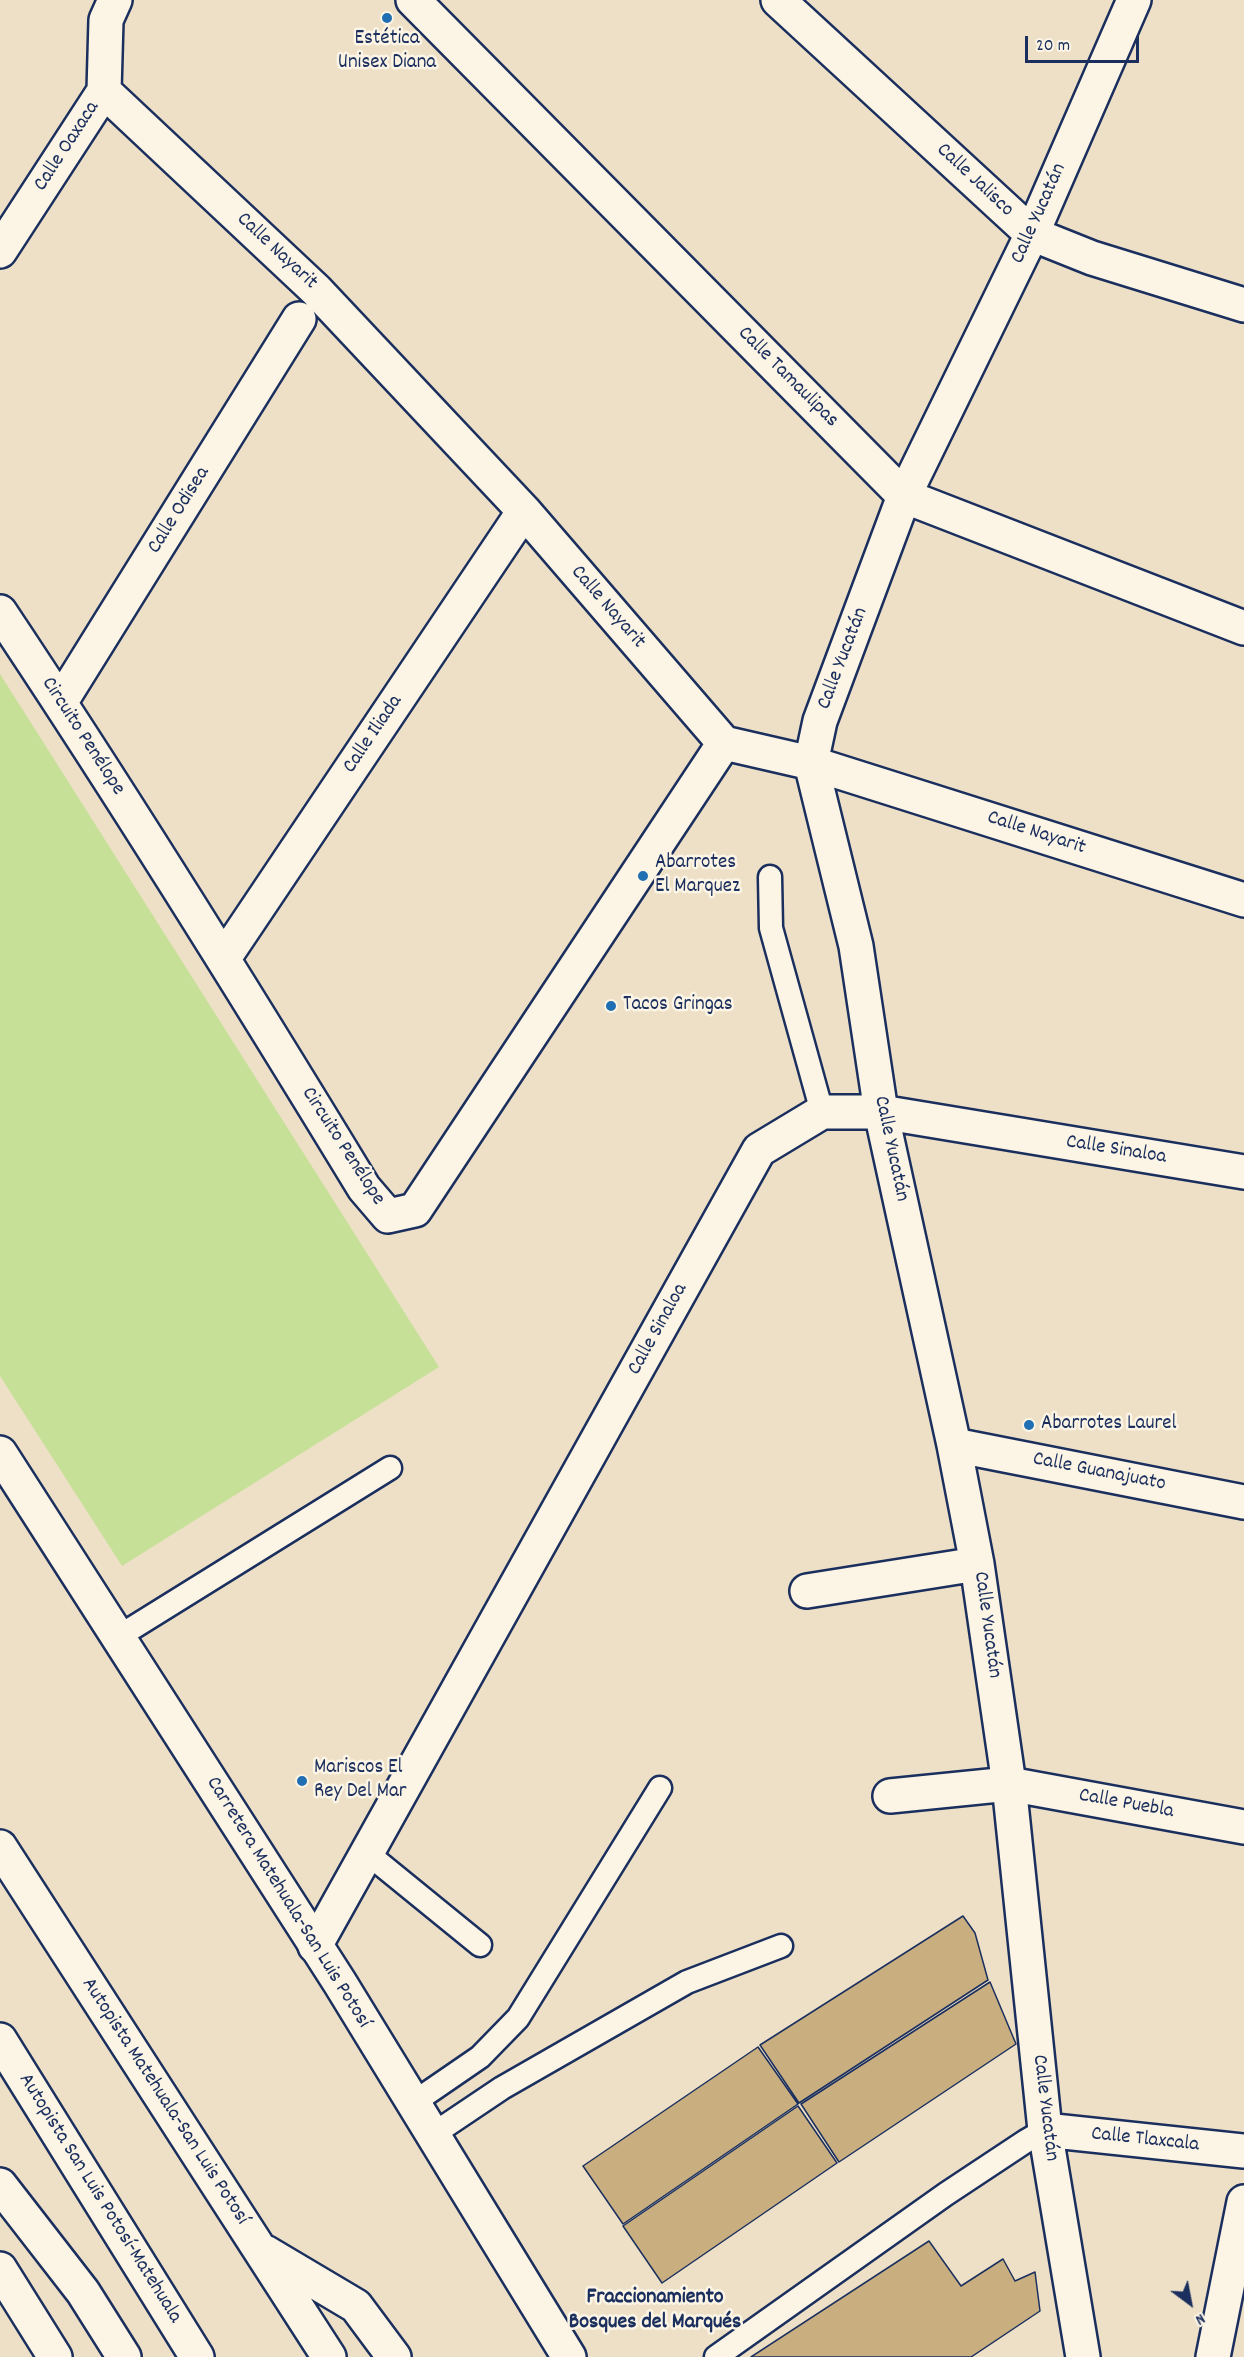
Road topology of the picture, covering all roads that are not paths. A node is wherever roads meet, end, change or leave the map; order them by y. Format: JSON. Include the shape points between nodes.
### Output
{"nodes":[{"id":1,"x":116,"y":0,"type":"edge"},
{"id":2,"x":413,"y":0,"type":"edge"},
{"id":3,"x":778,"y":0,"type":"edge"},
{"id":4,"x":1134,"y":0,"type":"edge"},
{"id":5,"x":104,"y":91,"type":"junction"},
{"id":6,"x":1032,"y":234,"type":"junction"},
{"id":7,"x":0,"y":251,"type":"edge"},
{"id":8,"x":1244,"y":305,"type":"edge"},
{"id":9,"x":299,"y":319,"type":"dead end"},
{"id":10,"x":904,"y":496,"type":"junction"},
{"id":11,"x":524,"y":511,"type":"junction"},
{"id":12,"x":0,"y":612,"type":"edge"},
{"id":13,"x":1244,"y":628,"type":"edge"},
{"id":14,"x":60,"y":703,"type":"junction"},
{"id":15,"x":724,"y":743,"type":"junction"},
{"id":16,"x":811,"y":763,"type":"junction"},
{"id":17,"x":770,"y":877,"type":"dead end"},
{"id":18,"x":1244,"y":900,"type":"edge"},
{"id":19,"x":224,"y":958,"type":"junction"},
{"id":20,"x":822,"y":1112,"type":"junction"},
{"id":21,"x":881,"y":1112,"type":"junction"},
{"id":22,"x":1244,"y":1172,"type":"edge"},
{"id":23,"x":954,"y":1445,"type":"junction"},
{"id":24,"x":0,"y":1453,"type":"edge"},
{"id":25,"x":390,"y":1468,"type":"dead end"},
{"id":26,"x":1244,"y":1502,"type":"edge"},
{"id":27,"x":977,"y":1563,"type":"junction"},
{"id":28,"x":807,"y":1591,"type":"dead end"},
{"id":29,"x":118,"y":1637,"type":"junction"},
{"id":30,"x":1009,"y":1784,"type":"junction"},
{"id":31,"x":660,"y":1788,"type":"dead end"},
{"id":32,"x":890,"y":1796,"type":"dead end"},
{"id":33,"x":1244,"y":1827,"type":"edge"},
{"id":34,"x":0,"y":1846,"type":"edge"},
{"id":35,"x":367,"y":1852,"type":"junction"},
{"id":36,"x":480,"y":1945,"type":"dead end"},
{"id":37,"x":315,"y":1946,"type":"junction"},
{"id":38,"x":781,"y":1946,"type":"dead end"},
{"id":39,"x":0,"y":2040,"type":"edge"},
{"id":40,"x":413,"y":2103,"type":"junction"},
{"id":41,"x":1046,"y":2130,"type":"junction"},
{"id":42,"x":432,"y":2135,"type":"junction"},
{"id":43,"x":1244,"y":2151,"type":"edge"},
{"id":44,"x":0,"y":2185,"type":"edge"},
{"id":45,"x":1244,"y":2202,"type":"edge"},
{"id":46,"x":256,"y":2247,"type":"junction"},
{"id":47,"x":0,"y":2269,"type":"edge"},
{"id":48,"x":287,"y":2292,"type":"junction"},
{"id":49,"x":46,"y":2354,"type":"edge"},
{"id":50,"x":124,"y":2357,"type":"edge"},
{"id":51,"x":197,"y":2357,"type":"edge"},
{"id":52,"x":311,"y":2357,"type":"edge"},
{"id":53,"x":329,"y":2357,"type":"edge"},
{"id":54,"x":394,"y":2357,"type":"edge"},
{"id":55,"x":569,"y":2357,"type":"edge"},
{"id":56,"x":716,"y":2357,"type":"edge"},
{"id":57,"x":1083,"y":2357,"type":"edge"},
{"id":58,"x":1213,"y":2357,"type":"edge"}],
"edges":[{"from":1,"to":5,"type":"main road","name":"Calle Oaxaca","via":[[106,20]]},
{"from":2,"to":10,"type":"main road","name":"Calle Tamaulipas"},
{"from":3,"to":6,"type":"main road","name":"Calle Jalisco"},
{"from":4,"to":6,"type":"main road","name":"Calle Yucatán"},
{"from":5,"to":7,"type":"main road","name":"Calle Oaxaca"},
{"from":5,"to":11,"type":"main road","name":"Calle Nayarit","via":[[316,290]]},
{"from":6,"to":8,"type":"main road","name":"Calle Jalisco","via":[[1092,258]]},
{"from":6,"to":10,"type":"main road","name":"Calle Yucatán"},
{"from":9,"to":14,"type":"main road","name":"Calle Odisea"},
{"from":10,"to":13,"type":"main road","name":"Calle Tamaulipas"},
{"from":10,"to":16,"type":"main road","name":"Calle Yucatán","via":[[820,722]]},
{"from":11,"to":15,"type":"main road","name":"Calle Nayarit"},
{"from":11,"to":19,"type":"main road","name":"Calle Iliada"},
{"from":12,"to":14,"type":"main road","name":"Circuito Penélope"},
{"from":14,"to":19,"type":"main road","name":"Circuito Penélope"},
{"from":15,"to":16,"type":"main road","name":"Calle Nayarit"},
{"from":15,"to":19,"type":"main road","name":"Circuito Penélope","via":[[415,1210],[388,1216],[364,1188]]},
{"from":16,"to":18,"type":"main road","name":"Calle Nayarit"},
{"from":16,"to":21,"type":"main road","name":"Calle Yucatán","via":[[856,946]]},
{"from":17,"to":20,"type":"lane","via":[[771,928]]},
{"from":20,"to":21,"type":"main road","name":"Calle Sinaloa"},
{"from":20,"to":35,"type":"main road","name":"Calle Sinaloa","via":[[759,1150]]},
{"from":21,"to":22,"type":"main road","name":"Calle Sinaloa"},
{"from":21,"to":23,"type":"main road","name":"Calle Yucatán"},
{"from":23,"to":26,"type":"main road","name":"Calle Guanajuato"},
{"from":23,"to":27,"type":"main road","name":"Calle Yucatán"},
{"from":24,"to":29,"type":"main road","name":"Carretera Matehuala-San Luis Potosí"},
{"from":25,"to":29,"type":"lane"},
{"from":27,"to":28,"type":"main road"},
{"from":27,"to":30,"type":"main road","name":"Calle Yucatán"},
{"from":29,"to":37,"type":"main road","name":"Carretera Matehuala-San Luis Potosí"},
{"from":30,"to":32,"type":"main road","name":"Calle Puebla"},
{"from":30,"to":33,"type":"main road","name":"Calle Puebla"},
{"from":30,"to":41,"type":"main road","name":"Calle Yucatán"},
{"from":31,"to":40,"type":"lane","via":[[518,2018],[480,2057]]},
{"from":34,"to":46,"type":"main road","name":"Autopista Matehuala-San Luis Potosí"},
{"from":35,"to":36,"type":"lane"},
{"from":35,"to":37,"type":"main road","name":"Calle Sinaloa"},
{"from":37,"to":40,"type":"main road","name":"Carretera Matehuala-San Luis Potosí"},
{"from":38,"to":42,"type":"lane","via":[[687,1982],[502,2088]]},
{"from":39,"to":51,"type":"main road","name":"Autopista San Luis Potosí-Matehuala"},
{"from":40,"to":42,"type":"main road","name":"Carretera Matehuala-San Luis Potosí"},
{"from":41,"to":43,"type":"main road","name":"Calle Tlaxcala"},
{"from":41,"to":56,"type":"lane","via":[[946,2194]]},
{"from":41,"to":57,"type":"main road","name":"Calle Yucatán"},
{"from":42,"to":55,"type":"main road","name":"Carretera Matehuala-San Luis Potosí"},
{"from":44,"to":50,"type":"main road","via":[[83,2292]]},
{"from":45,"to":58,"type":"main road"},
{"from":46,"to":48,"type":"main road","name":"Autopista Matehuala-San Luis Potosí"},
{"from":46,"to":54,"type":"main road","via":[[356,2306]]},
{"from":47,"to":49,"type":"main road"},
{"from":48,"to":52,"type":"main road"},
{"from":48,"to":53,"type":"main road","name":"Autopista Matehuala-San Luis Potosí"}]}
